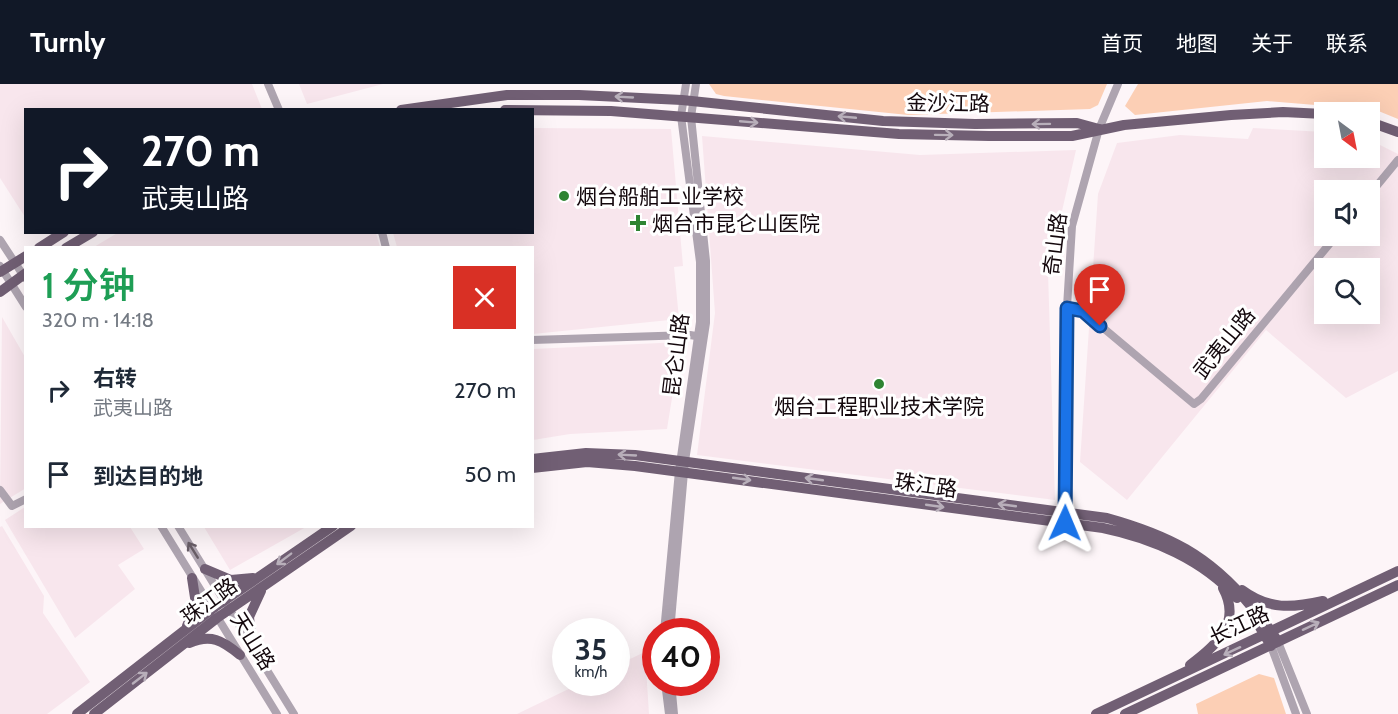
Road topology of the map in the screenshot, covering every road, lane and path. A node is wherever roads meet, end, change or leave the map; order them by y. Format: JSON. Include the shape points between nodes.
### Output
{"nodes":[{"id":1,"x":268,"y":84,"type":"edge"},
{"id":2,"x":686,"y":84,"type":"edge"},
{"id":3,"x":696,"y":84,"type":"edge"},
{"id":4,"x":1118,"y":84,"type":"edge"},
{"id":5,"x":688,"y":101,"type":"junction"},
{"id":6,"x":278,"y":108,"type":"edge"},
{"id":7,"x":415,"y":108,"type":"edge"},
{"id":8,"x":534,"y":109,"type":"edge"},
{"id":9,"x":1314,"y":114,"type":"edge"},
{"id":10,"x":686,"y":117,"type":"junction"},
{"id":11,"x":1380,"y":126,"type":"edge"},
{"id":12,"x":1099,"y":129,"type":"junction"},
{"id":13,"x":1398,"y":132,"type":"edge"},
{"id":14,"x":1398,"y":160,"type":"edge"},
{"id":15,"x":1380,"y":182,"type":"edge"},
{"id":16,"x":61,"y":234,"type":"edge"},
{"id":17,"x":90,"y":234,"type":"edge"},
{"id":18,"x":0,"y":240,"type":"edge"},
{"id":19,"x":42,"y":246,"type":"edge"},
{"id":20,"x":69,"y":246,"type":"edge"},
{"id":21,"x":1328,"y":246,"type":"edge"},
{"id":22,"x":24,"y":257,"type":"edge"},
{"id":23,"x":15,"y":263,"type":"junction"},
{"id":24,"x":1,"y":269,"type":"edge"},
{"id":25,"x":24,"y":275,"type":"edge"},
{"id":26,"x":24,"y":276,"type":"edge"},
{"id":27,"x":10,"y":283,"type":"junction"},
{"id":28,"x":0,"y":292,"type":"edge"},
{"id":29,"x":24,"y":304,"type":"edge"},
{"id":30,"x":1067,"y":308,"type":"junction"},
{"id":31,"x":704,"y":338,"type":"junction"},
{"id":32,"x":534,"y":340,"type":"edge"},
{"id":33,"x":534,"y":459,"type":"edge"},
{"id":34,"x":682,"y":466,"type":"junction"},
{"id":35,"x":534,"y":468,"type":"edge"},
{"id":36,"x":0,"y":490,"type":"edge"},
{"id":37,"x":24,"y":500,"type":"edge"},
{"id":38,"x":1065,"y":518,"type":"junction"},
{"id":39,"x":162,"y":528,"type":"edge"},
{"id":40,"x":179,"y":528,"type":"edge"},
{"id":41,"x":330,"y":528,"type":"edge"},
{"id":42,"x":348,"y":528,"type":"edge"},
{"id":43,"x":205,"y":569,"type":"junction"},
{"id":44,"x":1398,"y":571,"type":"edge"},
{"id":45,"x":192,"y":578,"type":"junction"},
{"id":46,"x":264,"y":580,"type":"junction"},
{"id":47,"x":1217,"y":580,"type":"junction"},
{"id":48,"x":1230,"y":581,"type":"junction"},
{"id":49,"x":1398,"y":585,"type":"edge"},
{"id":50,"x":1341,"y":597,"type":"junction"},
{"id":51,"x":227,"y":605,"type":"junction"},
{"id":52,"x":215,"y":614,"type":"junction"},
{"id":53,"x":666,"y":618,"type":"edge"},
{"id":54,"x":671,"y":618,"type":"edge"},
{"id":55,"x":183,"y":632,"type":"junction"},
{"id":56,"x":1271,"y":639,"type":"junction"},
{"id":57,"x":252,"y":647,"type":"junction"},
{"id":58,"x":171,"y":654,"type":"junction"},
{"id":59,"x":240,"y":655,"type":"junction"},
{"id":60,"x":1177,"y":676,"type":"junction"},
{"id":61,"x":667,"y":696,"type":"edge"},
{"id":62,"x":672,"y":696,"type":"edge"},
{"id":63,"x":77,"y":714,"type":"edge"},
{"id":64,"x":94,"y":714,"type":"edge"},
{"id":65,"x":277,"y":714,"type":"edge"},
{"id":66,"x":294,"y":714,"type":"edge"},
{"id":67,"x":669,"y":714,"type":"edge"},
{"id":68,"x":674,"y":714,"type":"edge"},
{"id":69,"x":1096,"y":714,"type":"edge"},
{"id":70,"x":1125,"y":714,"type":"edge"},
{"id":71,"x":1296,"y":714,"type":"edge"},
{"id":72,"x":1307,"y":714,"type":"edge"}],
"edges":[{"from":1,"to":6,"type":"street"},
{"from":2,"to":5,"type":"street","name":"昆仑山路"},
{"from":3,"to":5,"type":"street","name":"昆仑山路"},
{"from":4,"to":12,"type":"street","name":"奇山路"},
{"from":5,"to":7,"type":"main road","name":"金沙江路","one_way":true,"via":[[507,95]]},
{"from":5,"to":10,"type":"street","name":"昆仑山路"},
{"from":12,"to":5,"type":"main road","name":"金沙江路","one_way":true,"via":[[1077,123],[883,121]]},
{"from":8,"to":10,"type":"main road","name":"金沙江路"},
{"from":9,"to":12,"type":"main road","name":"金沙江路","via":[[1262,113]]},
{"from":10,"to":12,"type":"main road","name":"金沙江路","one_way":true,"via":[[899,134],[1072,136]]},
{"from":10,"to":31,"type":"street","name":"昆仑山路","via":[[706,261]]},
{"from":10,"to":34,"type":"street","name":"昆仑山路","via":[[700,262],[700,312]]},
{"from":11,"to":13,"type":"main road"},
{"from":12,"to":30,"type":"street","name":"奇山路","via":[[1072,226]]},
{"from":14,"to":15,"type":"street"},
{"from":16,"to":19,"type":"main road"},
{"from":17,"to":20,"type":"main road"},
{"from":18,"to":23,"type":"street"},
{"from":21,"to":30,"type":"street","name":"武夷山路","via":[[1194,404],[1083,311]]},
{"from":22,"to":23,"type":"main road"},
{"from":23,"to":24,"type":"main road"},
{"from":23,"to":25,"type":"street"},
{"from":24,"to":27,"type":"street"},
{"from":26,"to":27,"type":"main road"},
{"from":27,"to":28,"type":"main road"},
{"from":27,"to":29,"type":"street"},
{"from":30,"to":38,"type":"street","name":"奇山路"},
{"from":31,"to":32,"type":"street","via":[[690,335]]},
{"from":31,"to":34,"type":"street","name":"昆仑山路"},
{"from":34,"to":33,"type":"main road","one_way":true,"via":[[586,453]]},
{"from":34,"to":35,"type":"main road","via":[[587,462]]},
{"from":34,"to":38,"type":"main road"},
{"from":34,"to":53,"type":"street","name":"昆仑山路"},
{"from":34,"to":54,"type":"street","name":"昆仑山路"},
{"from":36,"to":37,"type":"street","via":[[12,506]]},
{"from":38,"to":47,"type":"main road","via":[[1156,543]]},
{"from":38,"to":48,"type":"main road","via":[[1107,518],[1157,534],[1209,562]]},
{"from":39,"to":45,"type":"street","name":"天山路"},
{"from":43,"to":40,"type":"street","name":"天山路","one_way":true},
{"from":41,"to":46,"type":"main road","one_way":true},
{"from":42,"to":46,"type":"main road","name":"珠江路"},
{"from":43,"to":46,"type":"main road","via":[[231,580]]},
{"from":43,"to":51,"type":"street","name":"天山路"},
{"from":44,"to":50,"type":"main road","name":"长江路"},
{"from":45,"to":52,"type":"street","name":"天山路"},
{"from":45,"to":55,"type":"main road","via":[[196,604]]},
{"from":46,"to":51,"type":"main road","name":"珠江路"},
{"from":46,"to":57,"type":"main road","via":[[249,617]]},
{"from":47,"to":56,"type":"main road"},
{"from":47,"to":60,"type":"main road","via":[[1229,603],[1228,628],[1211,649]]},
{"from":48,"to":50,"type":"main road","via":[[1261,602],[1281,607]]},
{"from":48,"to":56,"type":"main road"},
{"from":56,"to":49,"type":"main road","name":"长江路","one_way":true},
{"from":50,"to":56,"type":"main road","name":"长江路"},
{"from":51,"to":52,"type":"main road","name":"珠江路"},
{"from":51,"to":57,"type":"street","name":"天山路"},
{"from":52,"to":55,"type":"main road"},
{"from":52,"to":58,"type":"main road","name":"珠江路"},
{"from":52,"to":59,"type":"street","name":"天山路"},
{"from":55,"to":63,"type":"main road"},
{"from":56,"to":60,"type":"main road","name":"长江路","one_way":true},
{"from":56,"to":70,"type":"main road","name":"长江路"},
{"from":56,"to":71,"type":"street"},
{"from":56,"to":72,"type":"street"},
{"from":57,"to":66,"type":"street","name":"天山路"},
{"from":58,"to":59,"type":"main road","via":[[210,638],[225,643]]},
{"from":64,"to":58,"type":"main road","name":"珠江路","one_way":true},
{"from":59,"to":65,"type":"street","name":"天山路"},
{"from":60,"to":69,"type":"main road","name":"长江路"},
{"from":61,"to":67,"type":"street"},
{"from":62,"to":68,"type":"street"}]}
